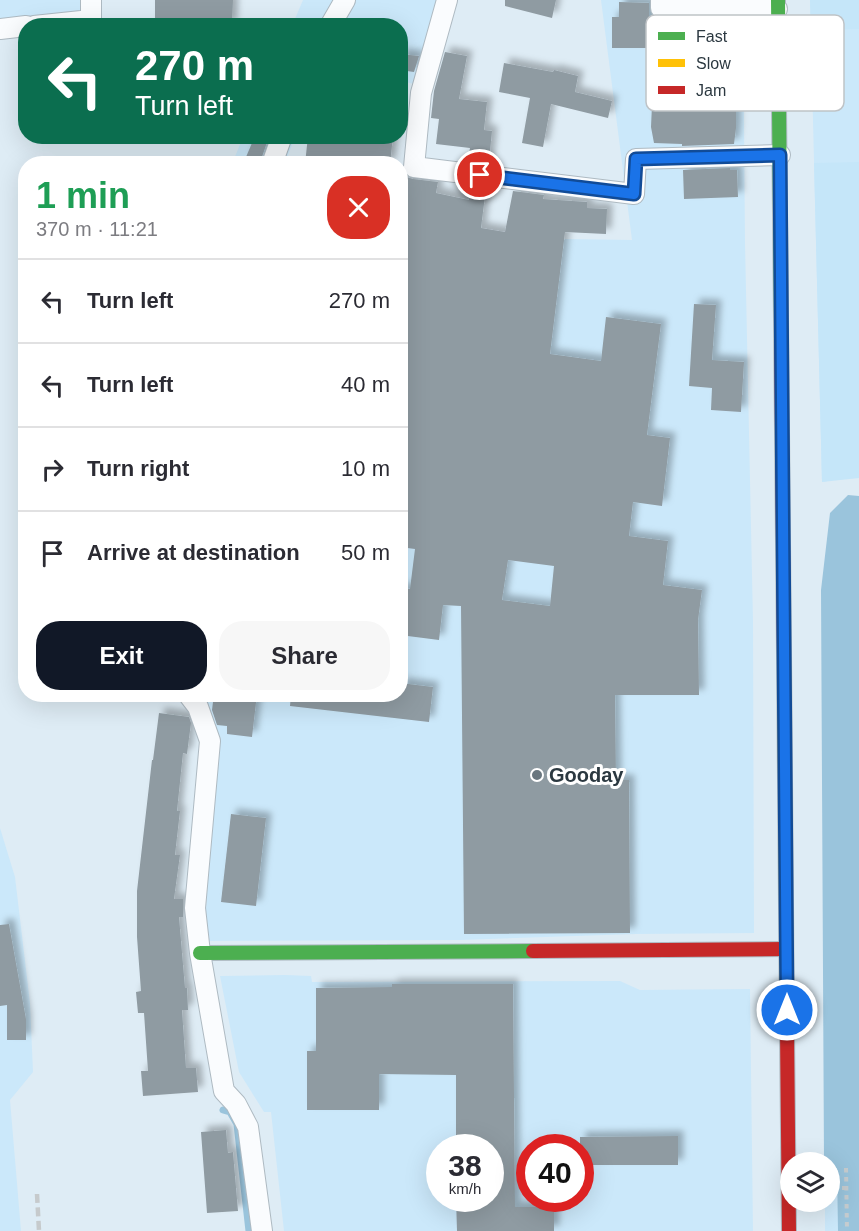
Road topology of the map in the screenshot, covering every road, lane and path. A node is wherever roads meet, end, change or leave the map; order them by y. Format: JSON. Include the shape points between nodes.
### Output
{"nodes":[{"id":1,"x":91,"y":0,"type":"edge"},
{"id":2,"x":345,"y":0,"type":"edge"},
{"id":3,"x":447,"y":0,"type":"edge"},
{"id":4,"x":661,"y":0,"type":"edge"},
{"id":5,"x":777,"y":4,"type":"edge"},
{"id":6,"x":91,"y":18,"type":"edge"},
{"id":7,"x":335,"y":18,"type":"edge"},
{"id":8,"x":18,"y":27,"type":"edge"},
{"id":9,"x":0,"y":28,"type":"edge"},
{"id":10,"x":779,"y":111,"type":"edge"},
{"id":11,"x":780,"y":155,"type":"junction"},
{"id":12,"x":194,"y":702,"type":"edge"},
{"id":13,"x":786,"y":949,"type":"junction"},
{"id":14,"x":200,"y":953,"type":"junction"},
{"id":15,"x":846,"y":1168,"type":"dead end"},
{"id":16,"x":840,"y":1188,"type":"edge"},
{"id":17,"x":846,"y":1188,"type":"junction"},
{"id":18,"x":262,"y":1231,"type":"edge"},
{"id":19,"x":789,"y":1231,"type":"edge"},
{"id":20,"x":847,"y":1231,"type":"edge"}],
"edges":[{"from":1,"to":6,"type":"street"},
{"from":2,"to":7,"type":"street"},
{"from":3,"to":11,"type":"street","via":[[421,93],[414,167],[634,194],[636,159]]},
{"from":4,"to":5,"type":"street","via":[[661,8]]},
{"from":8,"to":9,"type":"street"},
{"from":10,"to":11,"type":"street"},
{"from":11,"to":13,"type":"street"},
{"from":12,"to":14,"type":"street","via":[[210,741],[195,908]]},
{"from":13,"to":14,"type":"street"},
{"from":13,"to":19,"type":"street"},
{"from":14,"to":18,"type":"street","via":[[224,1091],[248,1127]]},
{"from":15,"to":17,"type":"path"},
{"from":16,"to":17,"type":"path"},
{"from":17,"to":20,"type":"path"}]}
